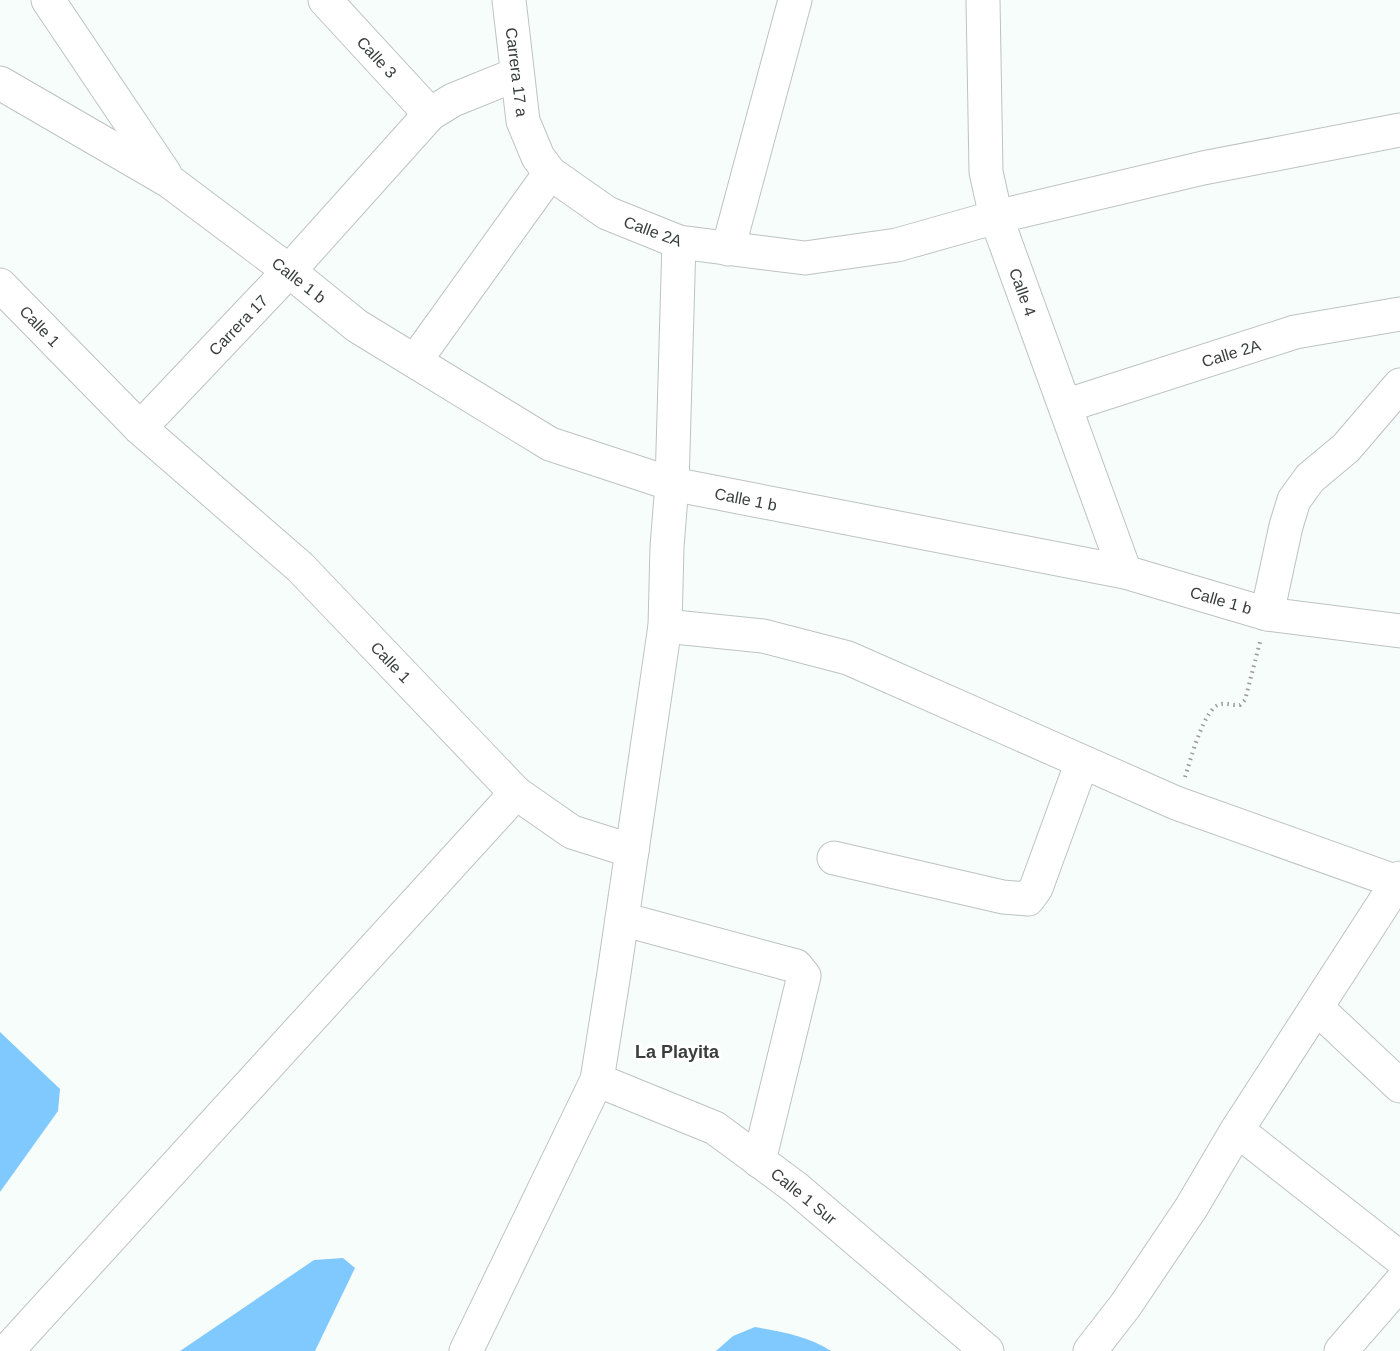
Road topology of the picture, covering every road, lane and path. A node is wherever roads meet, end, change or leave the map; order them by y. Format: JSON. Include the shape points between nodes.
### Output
{"nodes":[{"id":1,"x":48,"y":0,"type":"edge"},
{"id":2,"x":325,"y":0,"type":"edge"},
{"id":3,"x":509,"y":0,"type":"edge"},
{"id":4,"x":795,"y":0,"type":"edge"},
{"id":5,"x":988,"y":2,"type":"edge"},
{"id":6,"x":517,"y":74,"type":"junction"},
{"id":7,"x":0,"y":83,"type":"edge"},
{"id":8,"x":430,"y":114,"type":"junction"},
{"id":9,"x":1400,"y":129,"type":"edge"},
{"id":10,"x":550,"y":173,"type":"junction"},
{"id":11,"x":169,"y":181,"type":"junction"},
{"id":12,"x":996,"y":217,"type":"junction"},
{"id":13,"x":679,"y":242,"type":"junction"},
{"id":14,"x":728,"y":249,"type":"junction"},
{"id":15,"x":289,"y":271,"type":"junction"},
{"id":16,"x":0,"y":285,"type":"edge"},
{"id":17,"x":1400,"y":314,"type":"edge"},
{"id":18,"x":415,"y":361,"type":"junction"},
{"id":19,"x":1400,"y":385,"type":"edge"},
{"id":20,"x":1065,"y":406,"type":"junction"},
{"id":21,"x":140,"y":428,"type":"junction"},
{"id":22,"x":672,"y":484,"type":"junction"},
{"id":23,"x":1125,"y":572,"type":"junction"},
{"id":24,"x":1268,"y":614,"type":"junction"},
{"id":25,"x":665,"y":626,"type":"junction"},
{"id":26,"x":1400,"y":631,"type":"edge"},
{"id":27,"x":1082,"y":762,"type":"junction"},
{"id":28,"x":516,"y":792,"type":"junction"},
{"id":29,"x":1176,"y":803,"type":"junction"},
{"id":30,"x":632,"y":851,"type":"junction"},
{"id":31,"x":834,"y":858,"type":"dead end"},
{"id":32,"x":1399,"y":881,"type":"edge"},
{"id":33,"x":622,"y":918,"type":"junction"},
{"id":34,"x":1317,"y":1008,"type":"junction"},
{"id":35,"x":597,"y":1080,"type":"junction"},
{"id":36,"x":1400,"y":1086,"type":"edge"},
{"id":37,"x":1238,"y":1130,"type":"junction"},
{"id":38,"x":759,"y":1161,"type":"junction"},
{"id":39,"x":1400,"y":1258,"type":"edge"},
{"id":40,"x":1400,"y":1283,"type":"edge"},
{"id":41,"x":7,"y":1351,"type":"edge"},
{"id":42,"x":466,"y":1351,"type":"edge"},
{"id":43,"x":987,"y":1351,"type":"edge"},
{"id":44,"x":1090,"y":1351,"type":"edge"},
{"id":45,"x":1341,"y":1351,"type":"edge"}],
"edges":[{"from":1,"to":11,"type":"street"},
{"from":2,"to":8,"type":"street","name":"Calle 3"},
{"from":3,"to":6,"type":"street","name":"Carrera 17 a"},
{"from":4,"to":14,"type":"street"},
{"from":5,"to":12,"type":"street","name":"Calle 4","via":[[986,172]]},
{"from":6,"to":8,"type":"street","name":"Carrera 17","via":[[453,100]]},
{"from":6,"to":10,"type":"street","name":"Carrera 17 a","via":[[523,121],[538,157]]},
{"from":7,"to":11,"type":"street"},
{"from":8,"to":15,"type":"street","name":"Carrera 17"},
{"from":9,"to":12,"type":"street","name":"Calle 2A","via":[[1203,168]]},
{"from":10,"to":13,"type":"street","name":"Calle 2A","via":[[607,213]]},
{"from":10,"to":18,"type":"street"},
{"from":11,"to":15,"type":"street","name":"Calle 1 b"},
{"from":12,"to":14,"type":"street","name":"Calle 2A","via":[[897,245],[805,258]]},
{"from":12,"to":20,"type":"street","name":"Calle 4"},
{"from":13,"to":14,"type":"street","name":"Calle 2A"},
{"from":13,"to":22,"type":"street"},
{"from":15,"to":18,"type":"street","name":"Calle 1 b","via":[[357,326]]},
{"from":15,"to":21,"type":"street","name":"Carrera 17"},
{"from":16,"to":21,"type":"street","name":"Calle 1"},
{"from":17,"to":20,"type":"street","name":"Calle 2A","via":[[1295,332]]},
{"from":18,"to":22,"type":"street","name":"Calle 1 b","via":[[550,444]]},
{"from":19,"to":24,"type":"street","via":[[1346,448],[1310,478],[1294,500]]},
{"from":20,"to":23,"type":"street","name":"Calle 4"},
{"from":21,"to":28,"type":"street","name":"Calle 1","via":[[300,567]]},
{"from":22,"to":23,"type":"street","name":"Calle 1 b"},
{"from":22,"to":25,"type":"street"},
{"from":23,"to":24,"type":"street","name":"Calle 1 b"},
{"from":24,"to":26,"type":"street","name":"Calle 1 b"},
{"from":24,"to":29,"type":"path","via":[[1245,700],[1240,705],[1219,704],[1212,708]]},
{"from":25,"to":27,"type":"street","via":[[763,636],[848,658]]},
{"from":25,"to":30,"type":"street"},
{"from":27,"to":29,"type":"street"},
{"from":27,"to":31,"type":"street","via":[[1036,888],[1028,899],[1003,897]]},
{"from":28,"to":30,"type":"street","name":"Calle 1","via":[[572,832]]},
{"from":28,"to":41,"type":"street"},
{"from":29,"to":32,"type":"street"},
{"from":30,"to":33,"type":"street"},
{"from":32,"to":34,"type":"street"},
{"from":33,"to":35,"type":"street"},
{"from":33,"to":38,"type":"street","via":[[796,966],[804,976]]},
{"from":34,"to":36,"type":"street"},
{"from":34,"to":37,"type":"street"},
{"from":35,"to":38,"type":"street","name":"Calle 1 Sur","via":[[715,1128]]},
{"from":35,"to":42,"type":"street"},
{"from":37,"to":39,"type":"street"},
{"from":37,"to":44,"type":"street","via":[[1178,1228]]},
{"from":38,"to":43,"type":"street","name":"Calle 1 Sur"},
{"from":40,"to":45,"type":"street"}]}
